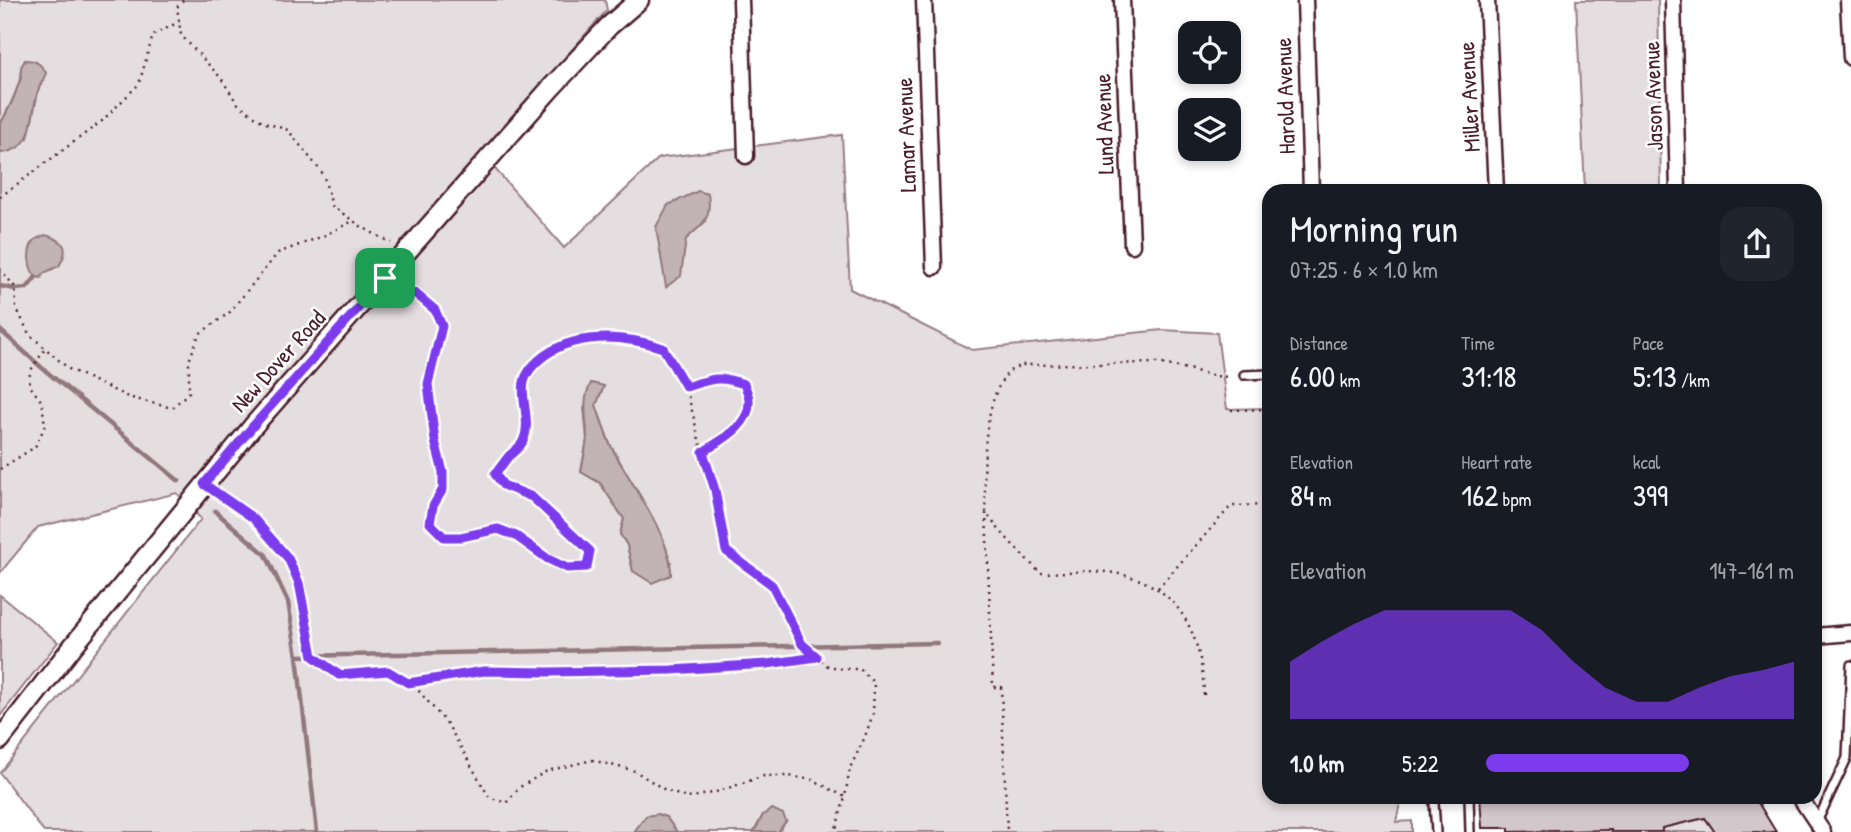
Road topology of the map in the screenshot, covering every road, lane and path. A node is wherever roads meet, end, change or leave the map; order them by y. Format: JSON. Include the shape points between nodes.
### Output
{"nodes":[{"id":1,"x":183,"y":0,"type":"edge"},
{"id":2,"x":639,"y":0,"type":"edge"},
{"id":3,"x":741,"y":0,"type":"edge"},
{"id":4,"x":924,"y":0,"type":"edge"},
{"id":5,"x":1122,"y":0,"type":"edge"},
{"id":6,"x":1305,"y":0,"type":"edge"},
{"id":7,"x":1487,"y":0,"type":"edge"},
{"id":8,"x":1673,"y":0,"type":"edge"},
{"id":9,"x":1848,"y":0,"type":"edge"},
{"id":10,"x":179,"y":22,"type":"junction"},
{"id":11,"x":1851,"y":58,"type":"edge"},
{"id":12,"x":746,"y":156,"type":"dead end"},
{"id":13,"x":1311,"y":184,"type":"edge"},
{"id":14,"x":1496,"y":184,"type":"edge"},
{"id":15,"x":1678,"y":184,"type":"edge"},
{"id":16,"x":0,"y":197,"type":"edge"},
{"id":17,"x":353,"y":221,"type":"junction"},
{"id":18,"x":1132,"y":245,"type":"dead end"},
{"id":19,"x":407,"y":251,"type":"junction"},
{"id":20,"x":934,"y":267,"type":"dead end"},
{"id":21,"x":0,"y":269,"type":"edge"},
{"id":22,"x":385,"y":278,"type":"junction"},
{"id":23,"x":46,"y":348,"type":"junction"},
{"id":24,"x":1244,"y":374,"type":"dead end"},
{"id":25,"x":1262,"y":374,"type":"edge"},
{"id":26,"x":1230,"y":377,"type":"dead end"},
{"id":27,"x":686,"y":387,"type":"junction"},
{"id":28,"x":1262,"y":409,"type":"edge"},
{"id":29,"x":1231,"y":410,"type":"dead end"},
{"id":30,"x":703,"y":452,"type":"junction"},
{"id":31,"x":0,"y":469,"type":"edge"},
{"id":32,"x":204,"y":484,"type":"junction"},
{"id":33,"x":1262,"y":505,"type":"edge"},
{"id":34,"x":986,"y":513,"type":"junction"},
{"id":35,"x":1158,"y":589,"type":"junction"},
{"id":36,"x":1851,"y":634,"type":"edge"},
{"id":37,"x":1822,"y":636,"type":"edge"},
{"id":38,"x":817,"y":657,"type":"junction"},
{"id":39,"x":1851,"y":665,"type":"edge"},
{"id":40,"x":408,"y":683,"type":"junction"},
{"id":41,"x":1205,"y":695,"type":"dead end"},
{"id":42,"x":0,"y":740,"type":"edge"},
{"id":43,"x":845,"y":797,"type":"junction"},
{"id":44,"x":1434,"y":804,"type":"edge"},
{"id":45,"x":1469,"y":804,"type":"edge"},
{"id":46,"x":1804,"y":804,"type":"edge"},
{"id":47,"x":1820,"y":827,"type":"edge"},
{"id":48,"x":835,"y":832,"type":"edge"},
{"id":49,"x":1007,"y":832,"type":"edge"},
{"id":50,"x":1436,"y":832,"type":"edge"},
{"id":51,"x":1470,"y":832,"type":"edge"}],
"edges":[{"from":1,"to":10,"type":"path","via":[[177,7]]},
{"from":2,"to":19,"type":"street","name":"New Dover Road","via":[[608,26]]},
{"from":3,"to":12,"type":"street"},
{"from":4,"to":20,"type":"street","name":"Lamar Avenue"},
{"from":5,"to":18,"type":"street","name":"Lund Avenue"},
{"from":6,"to":13,"type":"street","name":"Harold Avenue"},
{"from":7,"to":14,"type":"street","name":"Miller Avenue"},
{"from":8,"to":15,"type":"street","name":"Jason Avenue"},
{"from":9,"to":11,"type":"street"},
{"from":10,"to":16,"type":"path","via":[[153,35],[139,84],[102,121]]},
{"from":10,"to":17,"type":"path","via":[[181,35],[221,78],[237,103],[263,122],[288,130],[323,174],[332,206]]},
{"from":17,"to":19,"type":"path"},
{"from":17,"to":23,"type":"path","via":[[278,253],[229,313],[199,334],[189,361],[189,392],[172,408],[128,397],[69,369]]},
{"from":19,"to":22,"type":"street","name":"New Dover Road"},
{"from":21,"to":23,"type":"path","via":[[15,287],[16,307],[29,334]]},
{"from":22,"to":27,"type":"path","via":[[435,310],[442,326],[428,384],[443,472],[443,489],[430,523],[444,537],[498,529],[567,568],[587,567],[590,551],[532,497],[503,485],[495,474],[523,442],[527,423],[523,383],[546,354],[576,341],[640,340],[663,348]]},
{"from":22,"to":32,"type":"street","name":"New Dover Road"},
{"from":23,"to":31,"type":"path","via":[[31,370],[30,386],[42,402],[45,426],[35,447]]},
{"from":24,"to":25,"type":"lane"},
{"from":26,"to":34,"type":"path","via":[[1157,363],[1015,368],[1003,380],[990,412],[985,443]]},
{"from":27,"to":30,"type":"path"},
{"from":27,"to":30,"type":"path","via":[[728,378],[744,384],[749,402],[743,423]]},
{"from":28,"to":29,"type":"path"},
{"from":30,"to":38,"type":"path","via":[[726,551],[772,585],[802,644]]},
{"from":32,"to":40,"type":"path","via":[[253,518],[288,558],[299,583],[313,656],[339,675],[388,671]]},
{"from":32,"to":42,"type":"street","name":"New Dover Road"},
{"from":33,"to":35,"type":"path","via":[[1231,506]]},
{"from":34,"to":35,"type":"path","via":[[1040,572],[1114,573]]},
{"from":34,"to":49,"type":"path","via":[[993,687],[1001,687]]},
{"from":35,"to":41,"type":"path","via":[[1191,627]]},
{"from":36,"to":37,"type":"street"},
{"from":38,"to":40,"type":"path","via":[[671,670],[484,671]]},
{"from":38,"to":43,"type":"path","via":[[828,666],[860,669],[874,683],[873,714],[850,768]]},
{"from":39,"to":47,"type":"lane","via":[[1847,758]]},
{"from":40,"to":43,"type":"path","via":[[448,725],[489,797],[506,803],[520,787],[547,771],[592,760],[635,771],[687,799],[764,776],[813,780]]},
{"from":43,"to":48,"type":"path"},
{"from":44,"to":50,"type":"lane"},
{"from":45,"to":51,"type":"lane"},
{"from":46,"to":47,"type":"street"}]}
